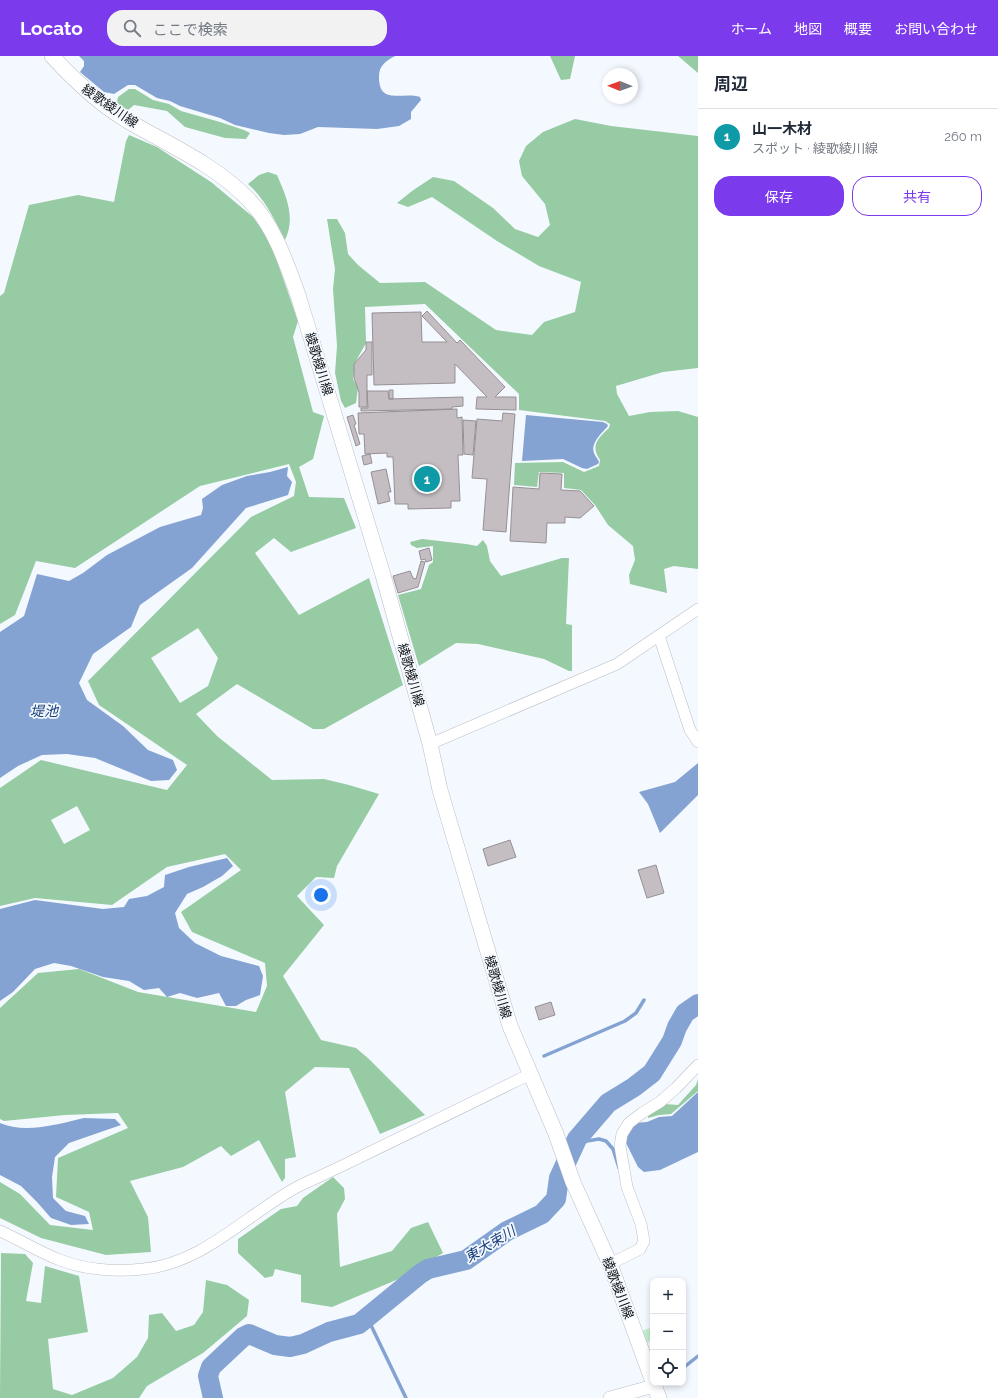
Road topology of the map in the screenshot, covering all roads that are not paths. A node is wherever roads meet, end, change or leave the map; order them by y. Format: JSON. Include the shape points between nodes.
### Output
{"nodes":[{"id":1,"x":52,"y":56,"type":"edge"},
{"id":2,"x":698,"y":609,"type":"edge"},
{"id":3,"x":659,"y":636,"type":"junction"},
{"id":4,"x":698,"y":742,"type":"edge"},
{"id":5,"x":430,"y":744,"type":"junction"},
{"id":6,"x":698,"y":1065,"type":"edge"},
{"id":7,"x":530,"y":1074,"type":"junction"},
{"id":8,"x":0,"y":1231,"type":"edge"},
{"id":9,"x":610,"y":1264,"type":"junction"},
{"id":10,"x":655,"y":1387,"type":"edge"},
{"id":11,"x":610,"y":1398,"type":"edge"}],
"edges":[{"from":1,"to":5,"type":"main road","name":"綾歌綾川線","via":[[86,91],[106,106],[193,157],[231,184],[248,199],[268,226],[281,250],[298,295],[383,576]]},
{"from":2,"to":3,"type":"street"},
{"from":3,"to":4,"type":"street","via":[[690,730]]},
{"from":3,"to":5,"type":"street","via":[[617,664]]},
{"from":5,"to":7,"type":"main road","name":"綾歌綾川線","via":[[440,790],[510,1026]]},
{"from":6,"to":9,"type":"street","via":[[660,1102],[629,1123],[622,1134],[620,1146],[627,1187],[641,1224],[644,1241],[640,1249]]},
{"from":7,"to":8,"type":"street","via":[[298,1187],[207,1246],[165,1265],[143,1269],[116,1269],[75,1265]]},
{"from":7,"to":9,"type":"main road","name":"綾歌綾川線","via":[[573,1182]]},
{"from":9,"to":10,"type":"main road","name":"綾歌綾川線"},
{"from":10,"to":11,"type":"street"}]}
